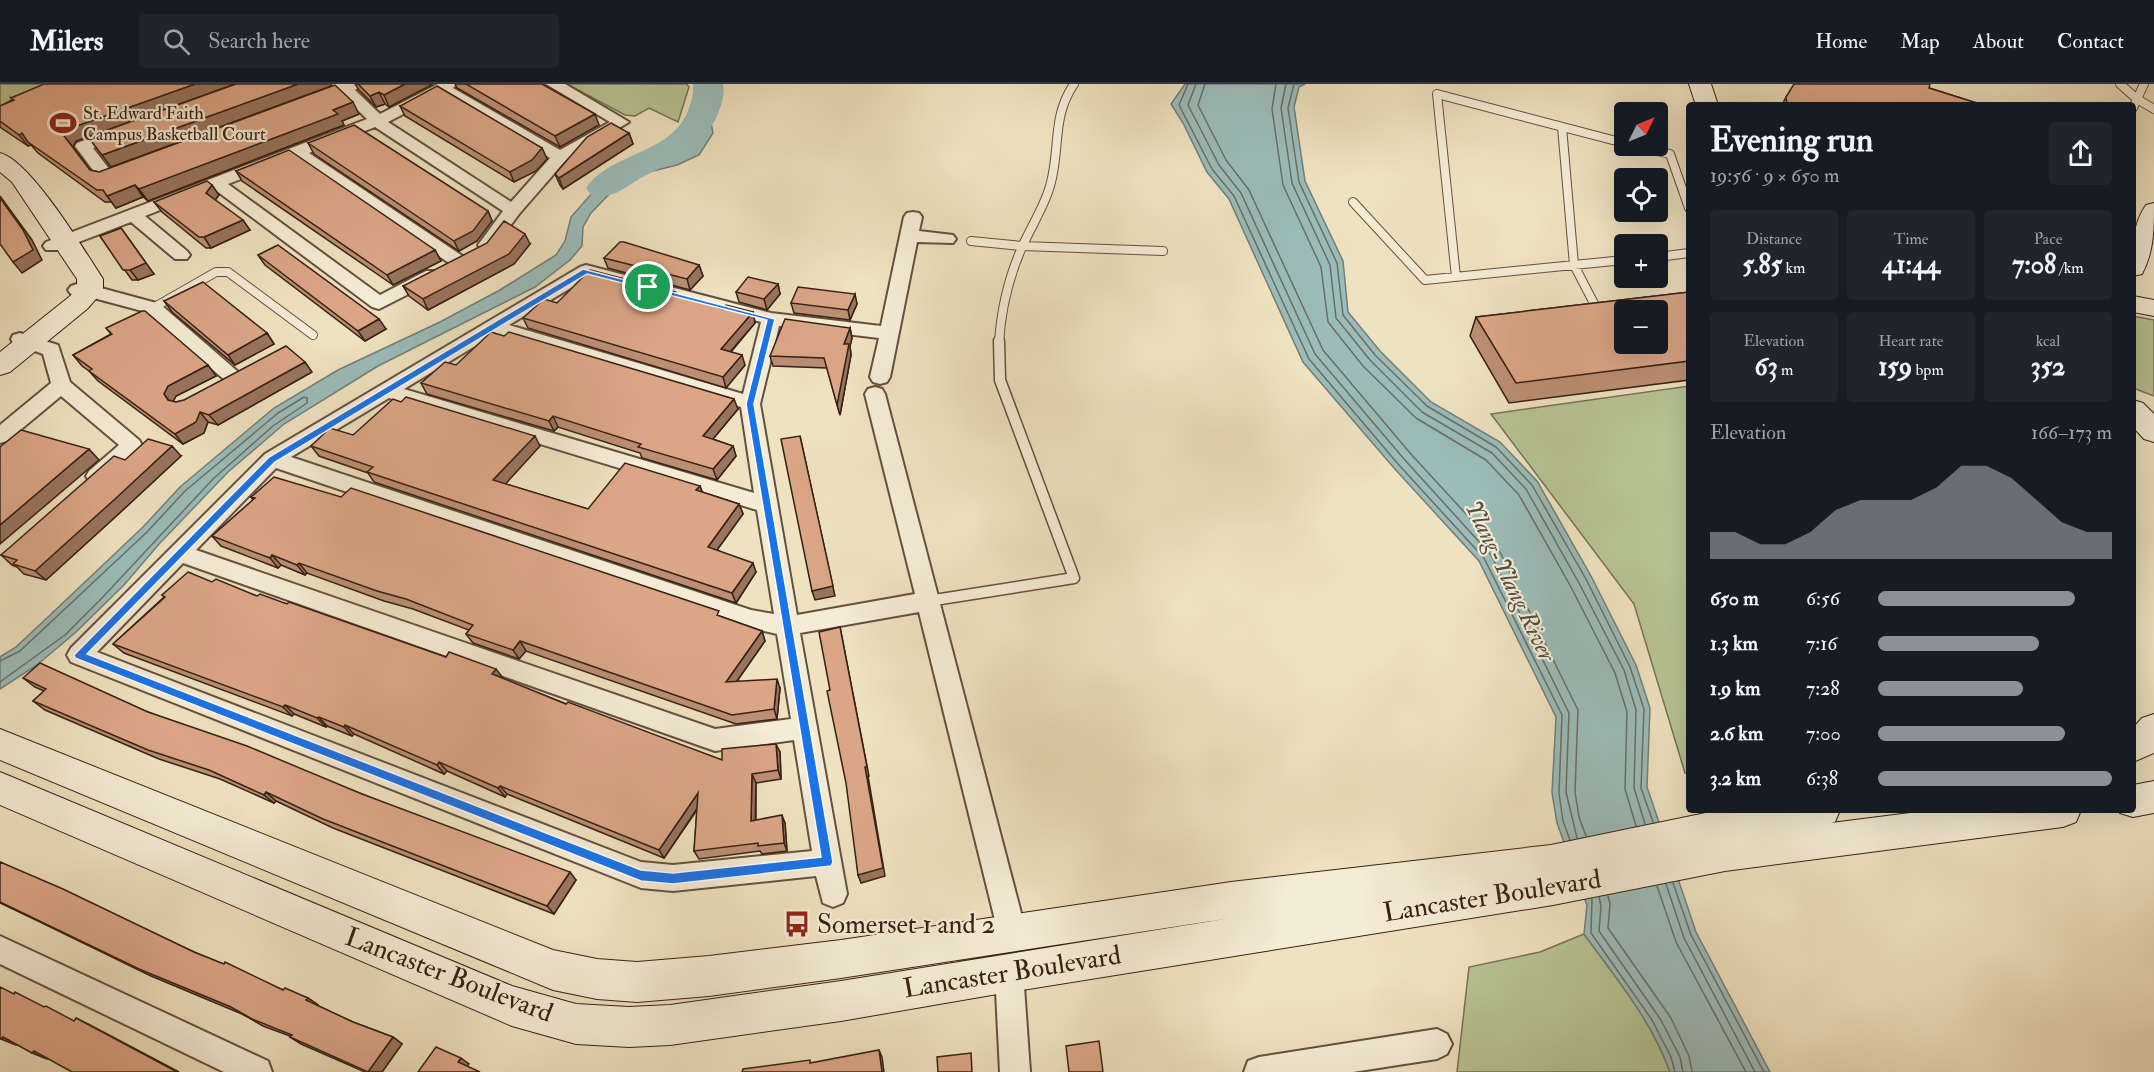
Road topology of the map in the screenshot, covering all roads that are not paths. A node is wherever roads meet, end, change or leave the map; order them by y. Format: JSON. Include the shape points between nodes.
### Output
{"nodes":[{"id":1,"x":554,"y":84,"type":"edge"},
{"id":2,"x":1074,"y":84,"type":"edge"},
{"id":3,"x":1700,"y":84,"type":"edge"},
{"id":4,"x":2120,"y":84,"type":"edge"},
{"id":5,"x":2144,"y":84,"type":"edge"},
{"id":6,"x":347,"y":86,"type":"edge"},
{"id":7,"x":446,"y":86,"type":"edge"},
{"id":8,"x":2137,"y":99,"type":"junction"},
{"id":9,"x":1706,"y":102,"type":"edge"},
{"id":10,"x":2136,"y":102,"type":"edge"},
{"id":11,"x":302,"y":105,"type":"edge"},
{"id":12,"x":2154,"y":109,"type":"edge"},
{"id":13,"x":377,"y":121,"type":"junction"},
{"id":14,"x":137,"y":127,"type":"edge"},
{"id":15,"x":1562,"y":127,"type":"junction"},
{"id":16,"x":1614,"y":140,"type":"edge"},
{"id":17,"x":297,"y":152,"type":"junction"},
{"id":18,"x":1668,"y":154,"type":"edge"},
{"id":19,"x":560,"y":157,"type":"junction"},
{"id":20,"x":0,"y":160,"type":"edge"},
{"id":21,"x":140,"y":165,"type":"edge"},
{"id":22,"x":215,"y":182,"type":"junction"},
{"id":23,"x":1686,"y":199,"type":"edge"},
{"id":24,"x":1353,"y":202,"type":"dead end"},
{"id":25,"x":513,"y":210,"type":"junction"},
{"id":26,"x":2154,"y":210,"type":"edge"},
{"id":27,"x":132,"y":214,"type":"junction"},
{"id":28,"x":913,"y":217,"type":"dead end"},
{"id":29,"x":909,"y":236,"type":"junction"},
{"id":30,"x":947,"y":239,"type":"dead end"},
{"id":31,"x":971,"y":241,"type":"dead end"},
{"id":32,"x":58,"y":243,"type":"junction"},
{"id":33,"x":1022,"y":246,"type":"junction"},
{"id":34,"x":1163,"y":251,"type":"dead end"},
{"id":35,"x":1686,"y":253,"type":"edge"},
{"id":36,"x":181,"y":255,"type":"dead end"},
{"id":37,"x":1668,"y":256,"type":"edge"},
{"id":38,"x":2136,"y":260,"type":"edge"},
{"id":39,"x":458,"y":261,"type":"junction"},
{"id":40,"x":1614,"y":261,"type":"edge"},
{"id":41,"x":1574,"y":265,"type":"junction"},
{"id":42,"x":1456,"y":277,"type":"junction"},
{"id":43,"x":84,"y":290,"type":"junction"},
{"id":44,"x":2136,"y":305,"type":"edge"},
{"id":45,"x":153,"y":308,"type":"junction"},
{"id":46,"x":2154,"y":308,"type":"edge"},
{"id":47,"x":1600,"y":315,"type":"edge"},
{"id":48,"x":771,"y":319,"type":"junction"},
{"id":49,"x":494,"y":327,"type":"junction"},
{"id":50,"x":890,"y":333,"type":"junction"},
{"id":51,"x":314,"y":335,"type":"dead end"},
{"id":52,"x":25,"y":341,"type":"junction"},
{"id":53,"x":0,"y":366,"type":"edge"},
{"id":54,"x":253,"y":366,"type":"edge"},
{"id":55,"x":234,"y":376,"type":"junction"},
{"id":56,"x":61,"y":385,"type":"junction"},
{"id":57,"x":214,"y":387,"type":"edge"},
{"id":58,"x":388,"y":391,"type":"junction"},
{"id":59,"x":2136,"y":399,"type":"edge"},
{"id":60,"x":750,"y":404,"type":"junction"},
{"id":61,"x":2154,"y":406,"type":"edge"},
{"id":62,"x":2136,"y":413,"type":"edge"},
{"id":63,"x":2154,"y":432,"type":"edge"},
{"id":64,"x":0,"y":435,"type":"edge"},
{"id":65,"x":272,"y":459,"type":"junction"},
{"id":66,"x":79,"y":491,"type":"edge"},
{"id":67,"x":767,"y":506,"type":"junction"},
{"id":68,"x":180,"y":553,"type":"junction"},
{"id":69,"x":928,"y":601,"type":"junction"},
{"id":70,"x":788,"y":626,"type":"junction"},
{"id":71,"x":805,"y":728,"type":"junction"},
{"id":72,"x":2154,"y":729,"type":"edge"},
{"id":73,"x":0,"y":744,"type":"edge"},
{"id":74,"x":2136,"y":746,"type":"edge"},
{"id":75,"x":0,"y":788,"type":"edge"},
{"id":76,"x":1812,"y":813,"type":"edge"},
{"id":77,"x":2029,"y":813,"type":"edge"},
{"id":78,"x":1722,"y":840,"type":"junction"},
{"id":79,"x":827,"y":862,"type":"junction"},
{"id":80,"x":1552,"y":875,"type":"junction"},
{"id":81,"x":833,"y":894,"type":"dead end"},
{"id":82,"x":1093,"y":920,"type":"junction"},
{"id":83,"x":1012,"y":932,"type":"junction"},
{"id":84,"x":0,"y":950,"type":"edge"},
{"id":85,"x":1101,"y":958,"type":"junction"},
{"id":86,"x":1009,"y":972,"type":"junction"},
{"id":87,"x":1437,"y":1044,"type":"dead end"},
{"id":88,"x":257,"y":1072,"type":"edge"},
{"id":89,"x":1015,"y":1072,"type":"edge"},
{"id":90,"x":1259,"y":1072,"type":"edge"}],
"edges":[{"from":1,"to":19,"type":"street","via":[[621,122]]},
{"from":2,"to":33,"type":"lane","via":[[1058,112],[1052,180]]},
{"from":3,"to":9,"type":"main road"},
{"from":4,"to":8,"type":"lane"},
{"from":5,"to":8,"type":"lane"},
{"from":6,"to":11,"type":"street"},
{"from":6,"to":13,"type":"street"},
{"from":7,"to":13,"type":"street"},
{"from":7,"to":19,"type":"street"},
{"from":8,"to":10,"type":"lane"},
{"from":8,"to":12,"type":"lane"},
{"from":13,"to":17,"type":"street"},
{"from":13,"to":25,"type":"street"},
{"from":14,"to":21,"type":"street","via":[[83,146],[107,177]]},
{"from":15,"to":16,"type":"lane"},
{"from":15,"to":41,"type":"lane"},
{"from":15,"to":42,"type":"lane","via":[[1437,94]]},
{"from":17,"to":22,"type":"street"},
{"from":17,"to":39,"type":"street"},
{"from":18,"to":23,"type":"lane"},
{"from":19,"to":25,"type":"street"},
{"from":20,"to":32,"type":"main road","via":[[20,177]]},
{"from":22,"to":27,"type":"street"},
{"from":22,"to":39,"type":"street","via":[[379,303]]},
{"from":24,"to":42,"type":"lane","via":[[1425,280]]},
{"from":25,"to":39,"type":"street","via":[[485,247]]},
{"from":26,"to":38,"type":"main road"},
{"from":27,"to":32,"type":"street"},
{"from":27,"to":36,"type":"street"},
{"from":28,"to":29,"type":"street"},
{"from":29,"to":30,"type":"street"},
{"from":29,"to":50,"type":"street"},
{"from":31,"to":33,"type":"lane"},
{"from":32,"to":43,"type":"main road","via":[[90,279]]},
{"from":33,"to":34,"type":"lane"},
{"from":33,"to":69,"type":"lane","via":[[1002,306],[997,354],[1000,380],[1074,578]]},
{"from":35,"to":37,"type":"lane"},
{"from":40,"to":41,"type":"lane"},
{"from":41,"to":42,"type":"lane"},
{"from":41,"to":47,"type":"lane"},
{"from":43,"to":45,"type":"street"},
{"from":43,"to":52,"type":"main road","via":[[78,303]]},
{"from":44,"to":46,"type":"main road"},
{"from":45,"to":51,"type":"lane","via":[[216,272],[228,272]]},
{"from":45,"to":55,"type":"street"},
{"from":48,"to":49,"type":"street","via":[[586,271]]},
{"from":48,"to":50,"type":"street"},
{"from":48,"to":60,"type":"street"},
{"from":49,"to":58,"type":"street"},
{"from":49,"to":60,"type":"street"},
{"from":50,"to":69,"type":"street","via":[[878,386]]},
{"from":52,"to":53,"type":"main road"},
{"from":52,"to":56,"type":"street","via":[[51,350]]},
{"from":54,"to":55,"type":"street"},
{"from":55,"to":57,"type":"street"},
{"from":56,"to":64,"type":"street"},
{"from":56,"to":66,"type":"street","via":[[132,444]]},
{"from":58,"to":65,"type":"street"},
{"from":58,"to":67,"type":"street"},
{"from":59,"to":61,"type":"main road"},
{"from":60,"to":67,"type":"street"},
{"from":62,"to":63,"type":"main road"},
{"from":65,"to":68,"type":"street"},
{"from":65,"to":70,"type":"street","via":[[751,618]]},
{"from":67,"to":70,"type":"street"},
{"from":68,"to":71,"type":"street","via":[[715,740]]},
{"from":68,"to":79,"type":"street","via":[[79,655],[641,875],[673,878]]},
{"from":69,"to":70,"type":"street"},
{"from":69,"to":83,"type":"street"},
{"from":70,"to":71,"type":"street"},
{"from":71,"to":79,"type":"street"},
{"from":72,"to":74,"type":"main road"},
{"from":73,"to":83,"type":"main road","name":"Lancaster Boulevard","via":[[554,970],[597,979],[637,982],[709,976],[841,960]]},
{"from":75,"to":86,"type":"main road","name":"Lancaster Boulevard","via":[[512,1006],[576,1024],[670,1025]]},
{"from":76,"to":78,"type":"main road","name":"Lancaster Boulevard"},
{"from":77,"to":78,"type":"main road","name":"Lancaster Boulevard"},
{"from":78,"to":80,"type":"main road","name":"Lancaster Boulevard"},
{"from":79,"to":81,"type":"street"},
{"from":80,"to":82,"type":"main road","name":"Lancaster Boulevard","via":[[1231,900]]},
{"from":80,"to":85,"type":"main road","name":"Lancaster Boulevard"},
{"from":82,"to":83,"type":"main road","name":"Lancaster Boulevard"},
{"from":82,"to":85,"type":"main road"},
{"from":84,"to":88,"type":"street"},
{"from":85,"to":86,"type":"main road","name":"Lancaster Boulevard"},
{"from":86,"to":89,"type":"street"},
{"from":87,"to":90,"type":"street"}]}
